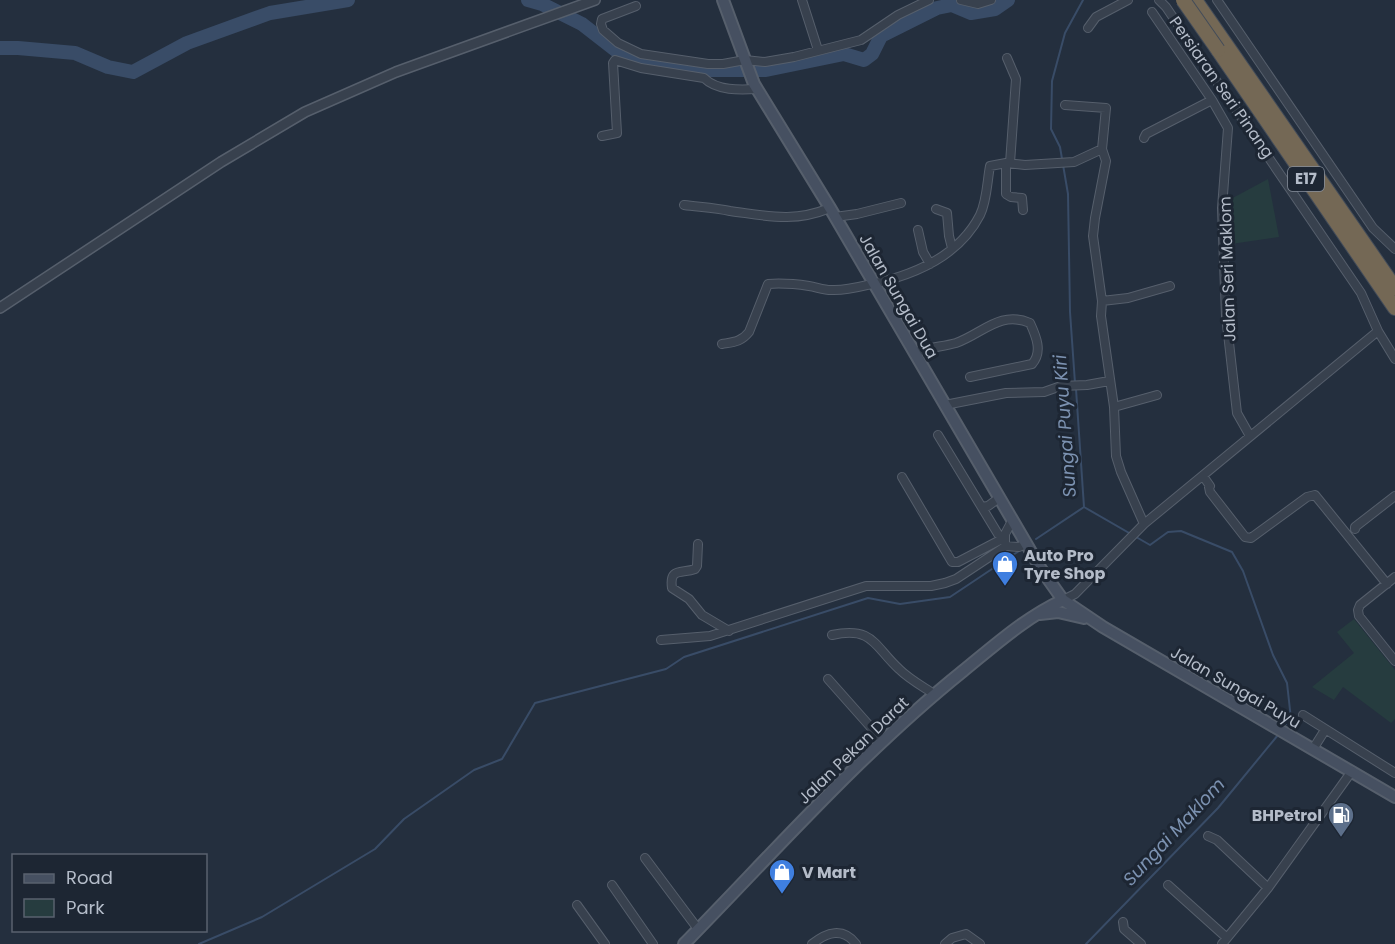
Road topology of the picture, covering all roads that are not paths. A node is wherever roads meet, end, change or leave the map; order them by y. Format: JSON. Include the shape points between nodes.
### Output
{"nodes":[{"id":1,"x":596,"y":0,"type":"edge"},
{"id":2,"x":802,"y":0,"type":"edge"},
{"id":3,"x":929,"y":0,"type":"edge"},
{"id":4,"x":961,"y":0,"type":"edge"},
{"id":5,"x":991,"y":0,"type":"edge"},
{"id":6,"x":1128,"y":0,"type":"edge"},
{"id":7,"x":1159,"y":0,"type":"edge"},
{"id":8,"x":1183,"y":0,"type":"edge"},
{"id":9,"x":1190,"y":0,"type":"edge"},
{"id":10,"x":1195,"y":0,"type":"edge"},
{"id":11,"x":1217,"y":0,"type":"edge"},
{"id":12,"x":723,"y":1,"type":"edge"},
{"id":13,"x":636,"y":6,"type":"dead end"},
{"id":14,"x":1152,"y":12,"type":"dead end"},
{"id":15,"x":1171,"y":14,"type":"junction"},
{"id":16,"x":1088,"y":28,"type":"dead end"},
{"id":17,"x":1222,"y":47,"type":"junction"},
{"id":18,"x":818,"y":50,"type":"junction"},
{"id":19,"x":1007,"y":58,"type":"dead end"},
{"id":20,"x":745,"y":61,"type":"junction"},
{"id":21,"x":756,"y":86,"type":"junction"},
{"id":22,"x":1212,"y":100,"type":"junction"},
{"id":23,"x":1065,"y":105,"type":"dead end"},
{"id":24,"x":602,"y":136,"type":"dead end"},
{"id":25,"x":1144,"y":138,"type":"dead end"},
{"id":26,"x":1102,"y":149,"type":"junction"},
{"id":27,"x":1008,"y":163,"type":"junction"},
{"id":28,"x":901,"y":202,"type":"dead end"},
{"id":29,"x":684,"y":205,"type":"dead end"},
{"id":30,"x":936,"y":208,"type":"dead end"},
{"id":31,"x":1023,"y":210,"type":"dead end"},
{"id":32,"x":833,"y":212,"type":"junction"},
{"id":33,"x":918,"y":230,"type":"dead end"},
{"id":34,"x":952,"y":248,"type":"junction"},
{"id":35,"x":1395,"y":249,"type":"edge"},
{"id":36,"x":930,"y":264,"type":"junction"},
{"id":37,"x":873,"y":284,"type":"junction"},
{"id":38,"x":1170,"y":286,"type":"dead end"},
{"id":39,"x":1395,"y":288,"type":"edge"},
{"id":40,"x":1102,"y":301,"type":"junction"},
{"id":41,"x":0,"y":308,"type":"edge"},
{"id":42,"x":1395,"y":308,"type":"edge"},
{"id":43,"x":1378,"y":331,"type":"junction"},
{"id":44,"x":722,"y":344,"type":"dead end"},
{"id":45,"x":915,"y":353,"type":"junction"},
{"id":46,"x":1395,"y":359,"type":"edge"},
{"id":47,"x":970,"y":377,"type":"dead end"},
{"id":48,"x":1109,"y":381,"type":"junction"},
{"id":49,"x":1157,"y":395,"type":"dead end"},
{"id":50,"x":945,"y":405,"type":"junction"},
{"id":51,"x":1114,"y":407,"type":"junction"},
{"id":52,"x":938,"y":435,"type":"dead end"},
{"id":53,"x":1250,"y":436,"type":"junction"},
{"id":54,"x":1203,"y":476,"type":"junction"},
{"id":55,"x":902,"y":477,"type":"dead end"},
{"id":56,"x":1395,"y":496,"type":"edge"},
{"id":57,"x":999,"y":498,"type":"junction"},
{"id":58,"x":982,"y":507,"type":"junction"},
{"id":59,"x":1012,"y":521,"type":"junction"},
{"id":60,"x":1143,"y":526,"type":"junction"},
{"id":61,"x":1355,"y":530,"type":"dead end"},
{"id":62,"x":1005,"y":542,"type":"junction"},
{"id":63,"x":698,"y":544,"type":"dead end"},
{"id":64,"x":1026,"y":544,"type":"junction"},
{"id":65,"x":1395,"y":578,"type":"edge"},
{"id":66,"x":1047,"y":579,"type":"junction"},
{"id":67,"x":1387,"y":584,"type":"junction"},
{"id":68,"x":1063,"y":600,"type":"junction"},
{"id":69,"x":1041,"y":612,"type":"junction"},
{"id":70,"x":1103,"y":627,"type":"junction"},
{"id":71,"x":729,"y":631,"type":"junction"},
{"id":72,"x":832,"y":635,"type":"dead end"},
{"id":73,"x":661,"y":640,"type":"dead end"},
{"id":74,"x":1395,"y":661,"type":"edge"},
{"id":75,"x":828,"y":679,"type":"dead end"},
{"id":76,"x":934,"y":694,"type":"junction"},
{"id":77,"x":1303,"y":715,"type":"dead end"},
{"id":78,"x":1325,"y":730,"type":"junction"},
{"id":79,"x":883,"y":741,"type":"junction"},
{"id":80,"x":1314,"y":748,"type":"junction"},
{"id":81,"x":1352,"y":771,"type":"junction"},
{"id":82,"x":1395,"y":773,"type":"edge"},
{"id":83,"x":1395,"y":797,"type":"edge"},
{"id":84,"x":1209,"y":836,"type":"dead end"},
{"id":85,"x":645,"y":858,"type":"dead end"},
{"id":86,"x":612,"y":885,"type":"dead end"},
{"id":87,"x":1168,"y":885,"type":"dead end"},
{"id":88,"x":1268,"y":888,"type":"junction"},
{"id":89,"x":577,"y":905,"type":"dead end"},
{"id":90,"x":1123,"y":922,"type":"dead end"},
{"id":91,"x":698,"y":930,"type":"junction"},
{"id":92,"x":1225,"y":941,"type":"edge"},
{"id":93,"x":605,"y":944,"type":"edge"},
{"id":94,"x":653,"y":944,"type":"edge"},
{"id":95,"x":684,"y":944,"type":"edge"},
{"id":96,"x":812,"y":944,"type":"edge"},
{"id":97,"x":856,"y":944,"type":"edge"},
{"id":98,"x":945,"y":944,"type":"edge"},
{"id":99,"x":980,"y":944,"type":"edge"},
{"id":100,"x":1142,"y":944,"type":"edge"}],
"edges":[{"from":1,"to":41,"type":"street","via":[[396,72],[306,112],[221,162]]},
{"from":2,"to":18,"type":"street"},
{"from":3,"to":18,"type":"street","via":[[861,40]]},
{"from":4,"to":5,"type":"street","via":[[978,4]]},
{"from":6,"to":16,"type":"street","via":[[1096,17]]},
{"from":7,"to":15,"type":"street","name":"Persiaran Seri Pinang"},
{"from":8,"to":17,"type":"highway","number":"E17","bridge":true},
{"from":9,"to":15,"type":"street"},
{"from":10,"to":17,"type":"highway","number":"E17"},
{"from":11,"to":35,"type":"street","via":[[1373,228]]},
{"from":12,"to":20,"type":"main road","name":"Jalan Sungai Dua"},
{"from":13,"to":20,"type":"street","via":[[609,15],[601,24],[603,30],[629,50],[708,64]]},
{"from":14,"to":22,"type":"street","name":"Jalan Seri Maklom"},
{"from":15,"to":43,"type":"street","name":"Persiaran Seri Pinang","via":[[1361,293]]},
{"from":17,"to":39,"type":"highway","number":"E17"},
{"from":17,"to":42,"type":"highway","number":"E17"},
{"from":18,"to":20,"type":"street","via":[[765,62]]},
{"from":19,"to":27,"type":"street","via":[[1016,80]]},
{"from":20,"to":21,"type":"main road","name":"Jalan Sungai Dua"},
{"from":21,"to":24,"type":"street","via":[[738,90],[711,85],[704,78],[615,60],[617,133]]},
{"from":21,"to":32,"type":"main road","name":"Jalan Sungai Dua"},
{"from":22,"to":25,"type":"street"},
{"from":22,"to":53,"type":"street","name":"Jalan Seri Maklom","via":[[1228,128],[1222,208],[1226,316],[1237,413]]},
{"from":23,"to":26,"type":"street","via":[[1106,108]]},
{"from":26,"to":27,"type":"street","via":[[1074,162]]},
{"from":26,"to":40,"type":"street","via":[[1106,161],[1093,236]]},
{"from":27,"to":31,"type":"street","via":[[1006,194],[1022,198]]},
{"from":27,"to":34,"type":"street","via":[[990,166],[981,214],[965,238]]},
{"from":28,"to":32,"type":"street","via":[[857,214]]},
{"from":29,"to":32,"type":"street","via":[[771,218]]},
{"from":30,"to":34,"type":"street","via":[[947,213]]},
{"from":32,"to":37,"type":"main road","name":"Jalan Sungai Dua"},
{"from":33,"to":36,"type":"street"},
{"from":34,"to":36,"type":"street"},
{"from":36,"to":37,"type":"street","via":[[897,279]]},
{"from":37,"to":44,"type":"street","via":[[830,290],[768,284],[745,338]]},
{"from":37,"to":45,"type":"main road","name":"Jalan Sungai Dua"},
{"from":38,"to":40,"type":"street"},
{"from":40,"to":48,"type":"street"},
{"from":43,"to":46,"type":"street","name":"Persiaran Seri Pinang"},
{"from":43,"to":53,"type":"street"},
{"from":45,"to":47,"type":"street","via":[[965,339],[1006,319],[1030,323],[1038,349],[1032,364]]},
{"from":45,"to":50,"type":"main road","name":"Jalan Sungai Dua"},
{"from":48,"to":50,"type":"street","via":[[1060,386],[1044,392],[1006,393]]},
{"from":48,"to":51,"type":"street"},
{"from":49,"to":51,"type":"street"},
{"from":50,"to":57,"type":"main road","name":"Jalan Sungai Dua"},
{"from":51,"to":60,"type":"street","via":[[1116,456]]},
{"from":52,"to":58,"type":"street"},
{"from":53,"to":54,"type":"street"},
{"from":54,"to":60,"type":"street"},
{"from":54,"to":67,"type":"street","via":[[1210,492],[1245,537],[1251,538],[1315,495]]},
{"from":55,"to":62,"type":"street","via":[[952,562]]},
{"from":56,"to":61,"type":"street"},
{"from":57,"to":58,"type":"street"},
{"from":57,"to":59,"type":"main road","name":"Jalan Sungai Dua"},
{"from":58,"to":62,"type":"street"},
{"from":59,"to":62,"type":"street"},
{"from":59,"to":64,"type":"main road","name":"Jalan Sungai Dua"},
{"from":60,"to":68,"type":"street","via":[[1075,594]]},
{"from":62,"to":64,"type":"street","via":[[1019,547]]},
{"from":62,"to":71,"type":"street","via":[[945,583],[854,588]]},
{"from":63,"to":71,"type":"street","via":[[695,570],[674,574],[672,588],[702,615]]},
{"from":64,"to":66,"type":"main road","name":"Jalan Sungai Dua"},
{"from":65,"to":67,"type":"street"},
{"from":66,"to":68,"type":"main road","name":"Jalan Sungai Dua"},
{"from":66,"to":69,"type":"main road","via":[[1049,589]]},
{"from":67,"to":74,"type":"street","via":[[1358,610]]},
{"from":68,"to":69,"type":"main road","name":"Jalan Pekan Darat"},
{"from":68,"to":70,"type":"main road","name":"Jalan Sungai Puyu"},
{"from":69,"to":70,"type":"main road","via":[[1078,616]]},
{"from":69,"to":76,"type":"main road","name":"Jalan Pekan Darat"},
{"from":70,"to":80,"type":"main road","name":"Jalan Sungai Puyu","via":[[1245,712]]},
{"from":71,"to":73,"type":"street"},
{"from":72,"to":76,"type":"street","via":[[857,632],[873,641],[906,675]]},
{"from":75,"to":79,"type":"street"},
{"from":76,"to":79,"type":"main road","name":"Jalan Pekan Darat"},
{"from":77,"to":78,"type":"street"},
{"from":78,"to":80,"type":"street"},
{"from":78,"to":82,"type":"street"},
{"from":79,"to":91,"type":"main road","name":"Jalan Pekan Darat","via":[[807,814]]},
{"from":80,"to":81,"type":"main road","name":"Jalan Sungai Puyu"},
{"from":81,"to":83,"type":"main road","name":"Jalan Sungai Puyu"},
{"from":81,"to":88,"type":"street"},
{"from":84,"to":88,"type":"street"},
{"from":85,"to":91,"type":"street"},
{"from":86,"to":94,"type":"street"},
{"from":87,"to":92,"type":"street"},
{"from":88,"to":92,"type":"street"},
{"from":89,"to":93,"type":"street"},
{"from":90,"to":100,"type":"street","via":[[1124,929]]},
{"from":91,"to":95,"type":"main road","name":"Jalan Pekan Darat"},
{"from":96,"to":97,"type":"street","via":[[842,932]]},
{"from":98,"to":99,"type":"street","via":[[966,934]]}]}
